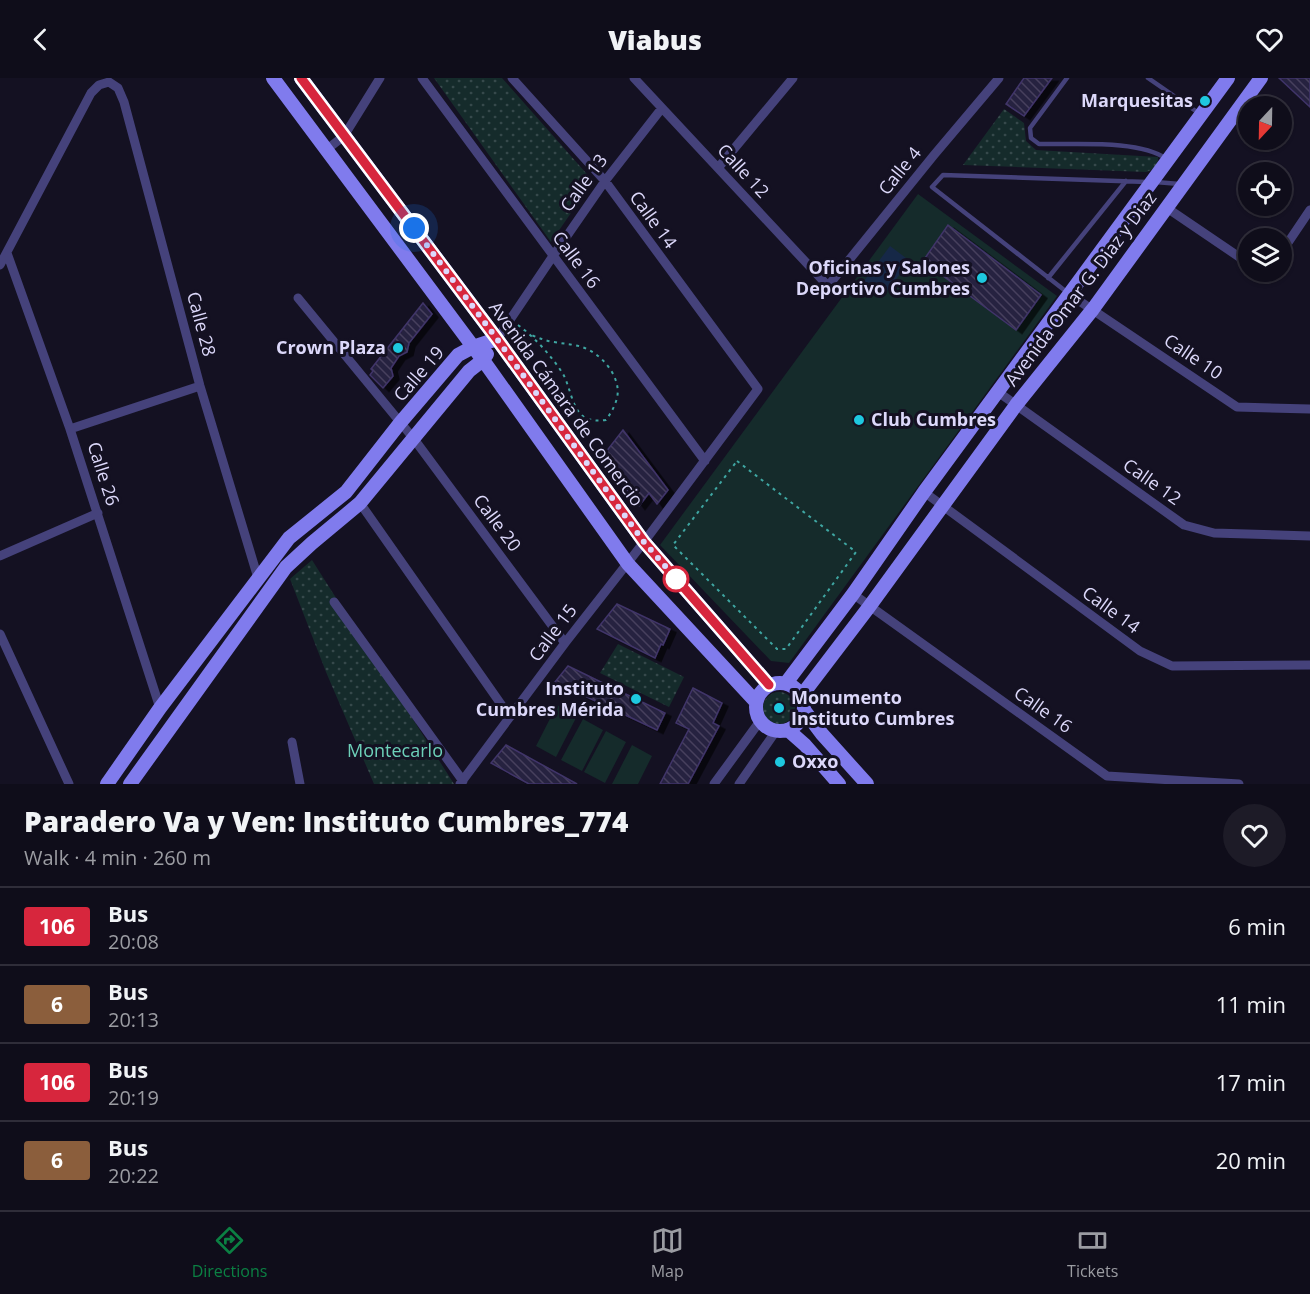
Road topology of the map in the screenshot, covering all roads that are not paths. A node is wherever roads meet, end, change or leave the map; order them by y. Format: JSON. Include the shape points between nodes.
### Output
{"nodes":[{"id":1,"x":273,"y":78,"type":"edge"},
{"id":2,"x":301,"y":78,"type":"edge"},
{"id":3,"x":380,"y":78,"type":"edge"},
{"id":4,"x":422,"y":78,"type":"edge"},
{"id":5,"x":512,"y":78,"type":"edge"},
{"id":6,"x":634,"y":78,"type":"edge"},
{"id":7,"x":792,"y":78,"type":"edge"},
{"id":8,"x":999,"y":78,"type":"edge"},
{"id":9,"x":1067,"y":78,"type":"edge"},
{"id":10,"x":1148,"y":78,"type":"edge"},
{"id":11,"x":1228,"y":78,"type":"edge"},
{"id":12,"x":1261,"y":78,"type":"edge"},
{"id":13,"x":108,"y":80,"type":"edge"},
{"id":14,"x":662,"y":108,"type":"junction"},
{"id":15,"x":1201,"y":115,"type":"junction"},
{"id":16,"x":344,"y":136,"type":"junction"},
{"id":17,"x":326,"y":150,"type":"junction"},
{"id":18,"x":1163,"y":156,"type":"junction"},
{"id":19,"x":718,"y":168,"type":"junction"},
{"id":20,"x":604,"y":181,"type":"junction"},
{"id":21,"x":1126,"y":181,"type":"junction"},
{"id":22,"x":1151,"y":182,"type":"junction"},
{"id":23,"x":1182,"y":184,"type":"junction"},
{"id":24,"x":1167,"y":208,"type":"junction"},
{"id":25,"x":1310,"y":210,"type":"edge"},
{"id":26,"x":1292,"y":237,"type":"edge"},
{"id":27,"x":7,"y":253,"type":"junction"},
{"id":28,"x":553,"y":256,"type":"junction"},
{"id":29,"x":1238,"y":256,"type":"edge"},
{"id":30,"x":0,"y":265,"type":"edge"},
{"id":31,"x":1048,"y":278,"type":"junction"},
{"id":32,"x":828,"y":286,"type":"joint"},
{"id":33,"x":1069,"y":294,"type":"junction"},
{"id":34,"x":298,"y":298,"type":"dead end"},
{"id":35,"x":1093,"y":309,"type":"junction"},
{"id":36,"x":497,"y":339,"type":"junction"},
{"id":37,"x":473,"y":347,"type":"junction"},
{"id":38,"x":483,"y":360,"type":"junction"},
{"id":39,"x":200,"y":386,"type":"junction"},
{"id":40,"x":758,"y":389,"type":"joint"},
{"id":41,"x":998,"y":392,"type":"junction"},
{"id":42,"x":1016,"y":405,"type":"junction"},
{"id":43,"x":1310,"y":409,"type":"edge"},
{"id":44,"x":400,"y":423,"type":"junction"},
{"id":45,"x":70,"y":429,"type":"junction"},
{"id":46,"x":414,"y":439,"type":"junction"},
{"id":47,"x":705,"y":461,"type":"junction"},
{"id":48,"x":924,"y":492,"type":"junction"},
{"id":49,"x":360,"y":503,"type":"junction"},
{"id":50,"x":943,"y":506,"type":"junction"},
{"id":51,"x":98,"y":513,"type":"junction"},
{"id":52,"x":1310,"y":536,"type":"edge"},
{"id":53,"x":644,"y":542,"type":"junction"},
{"id":54,"x":0,"y":556,"type":"edge"},
{"id":55,"x":628,"y":564,"type":"junction"},
{"id":56,"x":258,"y":578,"type":"junction"},
{"id":57,"x":853,"y":594,"type":"junction"},
{"id":58,"x":334,"y":602,"type":"dead end"},
{"id":59,"x":869,"y":607,"type":"junction"},
{"id":60,"x":0,"y":634,"type":"edge"},
{"id":61,"x":565,"y":643,"type":"junction"},
{"id":62,"x":1310,"y":665,"type":"edge"},
{"id":63,"x":786,"y":683,"type":"junction"},
{"id":64,"x":769,"y":685,"type":"junction"},
{"id":65,"x":802,"y":695,"type":"junction"},
{"id":66,"x":756,"y":702,"type":"junction"},
{"id":67,"x":160,"y":708,"type":"junction"},
{"id":68,"x":804,"y":710,"type":"junction"},
{"id":69,"x":510,"y":717,"type":"junction"},
{"id":70,"x":760,"y":721,"type":"junction"},
{"id":71,"x":782,"y":731,"type":"junction"},
{"id":72,"x":292,"y":742,"type":"dead end"},
{"id":73,"x":117,"y":771,"type":"junction"},
{"id":74,"x":1107,"y":780,"type":"edge"},
{"id":75,"x":462,"y":782,"type":"edge"},
{"id":76,"x":131,"y":783,"type":"edge"},
{"id":77,"x":69,"y":784,"type":"edge"},
{"id":78,"x":107,"y":784,"type":"edge"},
{"id":79,"x":300,"y":784,"type":"edge"},
{"id":80,"x":714,"y":784,"type":"edge"},
{"id":81,"x":739,"y":784,"type":"edge"},
{"id":82,"x":839,"y":784,"type":"edge"},
{"id":83,"x":867,"y":784,"type":"edge"},
{"id":84,"x":1239,"y":784,"type":"edge"}],
"edges":[{"from":1,"to":17,"type":"street"},
{"from":2,"to":16,"type":"street","name":"Avenida Cámara de Comercio"},
{"from":3,"to":16,"type":"street"},
{"from":4,"to":28,"type":"street","name":"Calle 16"},
{"from":5,"to":20,"type":"street","name":"Calle 14"},
{"from":6,"to":14,"type":"street","name":"Calle 12"},
{"from":7,"to":19,"type":"street"},
{"from":8,"to":32,"type":"street","name":"Calle 4"},
{"from":9,"to":18,"type":"lane","via":[[1030,128],[1031,138],[1039,144],[1129,146]]},
{"from":10,"to":15,"type":"lane"},
{"from":11,"to":15,"type":"street","name":"Avenida Omar G. Diaz y Diaz"},
{"from":12,"to":23,"type":"street","name":"Avenida Omar G. Diaz y Diaz"},
{"from":13,"to":27,"type":"street","via":[[91,93]]},
{"from":13,"to":39,"type":"street","name":"Calle 28","via":[[118,88],[124,102]]},
{"from":14,"to":19,"type":"street","name":"Calle 12"},
{"from":14,"to":20,"type":"street","name":"Calle 13"},
{"from":15,"to":18,"type":"street","name":"Avenida Omar G. Diaz y Diaz"},
{"from":16,"to":17,"type":"street"},
{"from":16,"to":36,"type":"street","name":"Avenida Cámara de Comercio"},
{"from":17,"to":37,"type":"street"},
{"from":18,"to":22,"type":"street","name":"Avenida Omar G. Diaz y Diaz"},
{"from":19,"to":32,"type":"street","name":"Calle 12"},
{"from":20,"to":28,"type":"street","name":"Calle 13"},
{"from":20,"to":40,"type":"street","name":"Calle 14"},
{"from":21,"to":22,"type":"lane"},
{"from":21,"to":31,"type":"lane"},
{"from":21,"to":31,"type":"lane","via":[[943,175],[932,187]]},
{"from":22,"to":23,"type":"lane"},
{"from":22,"to":33,"type":"street","name":"Avenida Omar G. Diaz y Diaz"},
{"from":23,"to":24,"type":"street","name":"Avenida Omar G. Diaz y Diaz"},
{"from":24,"to":29,"type":"street"},
{"from":24,"to":35,"type":"street","name":"Avenida Omar G. Diaz y Diaz"},
{"from":25,"to":26,"type":"street"},
{"from":27,"to":30,"type":"street"},
{"from":27,"to":45,"type":"street","name":"Calle 26"},
{"from":28,"to":36,"type":"street","name":"Calle 13"},
{"from":28,"to":47,"type":"street","name":"Calle 16"},
{"from":31,"to":33,"type":"lane"},
{"from":33,"to":35,"type":"street","name":"Calle 10"},
{"from":33,"to":41,"type":"street","name":"Avenida Omar G. Diaz y Diaz"},
{"from":34,"to":44,"type":"street","name":"Calle 20"},
{"from":35,"to":42,"type":"street","name":"Avenida Omar G. Diaz y Diaz"},
{"from":35,"to":43,"type":"street","name":"Calle 10","via":[[1237,407]]},
{"from":36,"to":37,"type":"street","name":"Calle 19"},
{"from":36,"to":38,"type":"street","name":"Calle 19"},
{"from":36,"to":53,"type":"street","name":"Avenida Cámara de Comercio"},
{"from":37,"to":38,"type":"street"},
{"from":37,"to":44,"type":"street","name":"Calle 19","via":[[458,355]]},
{"from":38,"to":46,"type":"street","name":"Calle 19","via":[[469,371]]},
{"from":38,"to":55,"type":"street"},
{"from":39,"to":45,"type":"street"},
{"from":39,"to":56,"type":"street","name":"Calle 28"},
{"from":40,"to":47,"type":"street","name":"Calle 15"},
{"from":41,"to":42,"type":"street","name":"Calle 12"},
{"from":41,"to":48,"type":"street","name":"Avenida Omar G. Diaz y Diaz"},
{"from":42,"to":50,"type":"street","name":"Avenida Omar G. Diaz y Diaz"},
{"from":42,"to":52,"type":"street","name":"Calle 12","via":[[1184,525],[1214,533]]},
{"from":44,"to":46,"type":"street","name":"Calle 20"},
{"from":44,"to":56,"type":"street","name":"Calle 19","via":[[346,492],[289,538]]},
{"from":45,"to":51,"type":"street","name":"Calle 26"},
{"from":46,"to":49,"type":"street","name":"Calle 19"},
{"from":46,"to":61,"type":"street","name":"Calle 20"},
{"from":47,"to":53,"type":"street","name":"Calle 15"},
{"from":48,"to":50,"type":"street","name":"Calle 14"},
{"from":48,"to":57,"type":"street","name":"Avenida Omar G. Diaz y Diaz"},
{"from":49,"to":69,"type":"street"},
{"from":49,"to":76,"type":"street","name":"Calle 19","via":[[286,567]]},
{"from":50,"to":59,"type":"street","name":"Avenida Omar G. Diaz y Diaz"},
{"from":50,"to":62,"type":"street","name":"Calle 14","via":[[1140,651],[1172,666]]},
{"from":51,"to":54,"type":"street"},
{"from":51,"to":67,"type":"street","name":"Calle 26"},
{"from":53,"to":55,"type":"street","name":"Calle 15"},
{"from":53,"to":64,"type":"street","name":"Avenida Cámara de Comercio"},
{"from":55,"to":61,"type":"street","name":"Calle 15"},
{"from":55,"to":66,"type":"street"},
{"from":56,"to":67,"type":"street","name":"Calle 19"},
{"from":57,"to":59,"type":"street","name":"Calle 16"},
{"from":57,"to":63,"type":"street","name":"Avenida Omar G. Diaz y Diaz"},
{"from":58,"to":75,"type":"street"},
{"from":59,"to":65,"type":"street","name":"Avenida Omar G. Diaz y Diaz"},
{"from":59,"to":74,"type":"street","name":"Calle 16"},
{"from":60,"to":77,"type":"street"},
{"from":61,"to":69,"type":"street","name":"Calle 15"},
{"from":63,"to":64,"type":"street"},
{"from":63,"to":65,"type":"street"},
{"from":64,"to":66,"type":"street"},
{"from":65,"to":68,"type":"street"},
{"from":66,"to":70,"type":"street"},
{"from":67,"to":73,"type":"street","name":"Calle 19"},
{"from":68,"to":71,"type":"street","via":[[799,722]]},
{"from":68,"to":83,"type":"street"},
{"from":69,"to":75,"type":"street","name":"Calle 15"},
{"from":70,"to":71,"type":"street","via":[[770,729]]},
{"from":70,"to":80,"type":"street"},
{"from":71,"to":81,"type":"street"},
{"from":71,"to":82,"type":"street","via":[[805,745]]},
{"from":72,"to":79,"type":"street"},
{"from":73,"to":76,"type":"street"},
{"from":73,"to":78,"type":"street","name":"Calle 19"},
{"from":74,"to":84,"type":"street","name":"Calle 16"}]}
